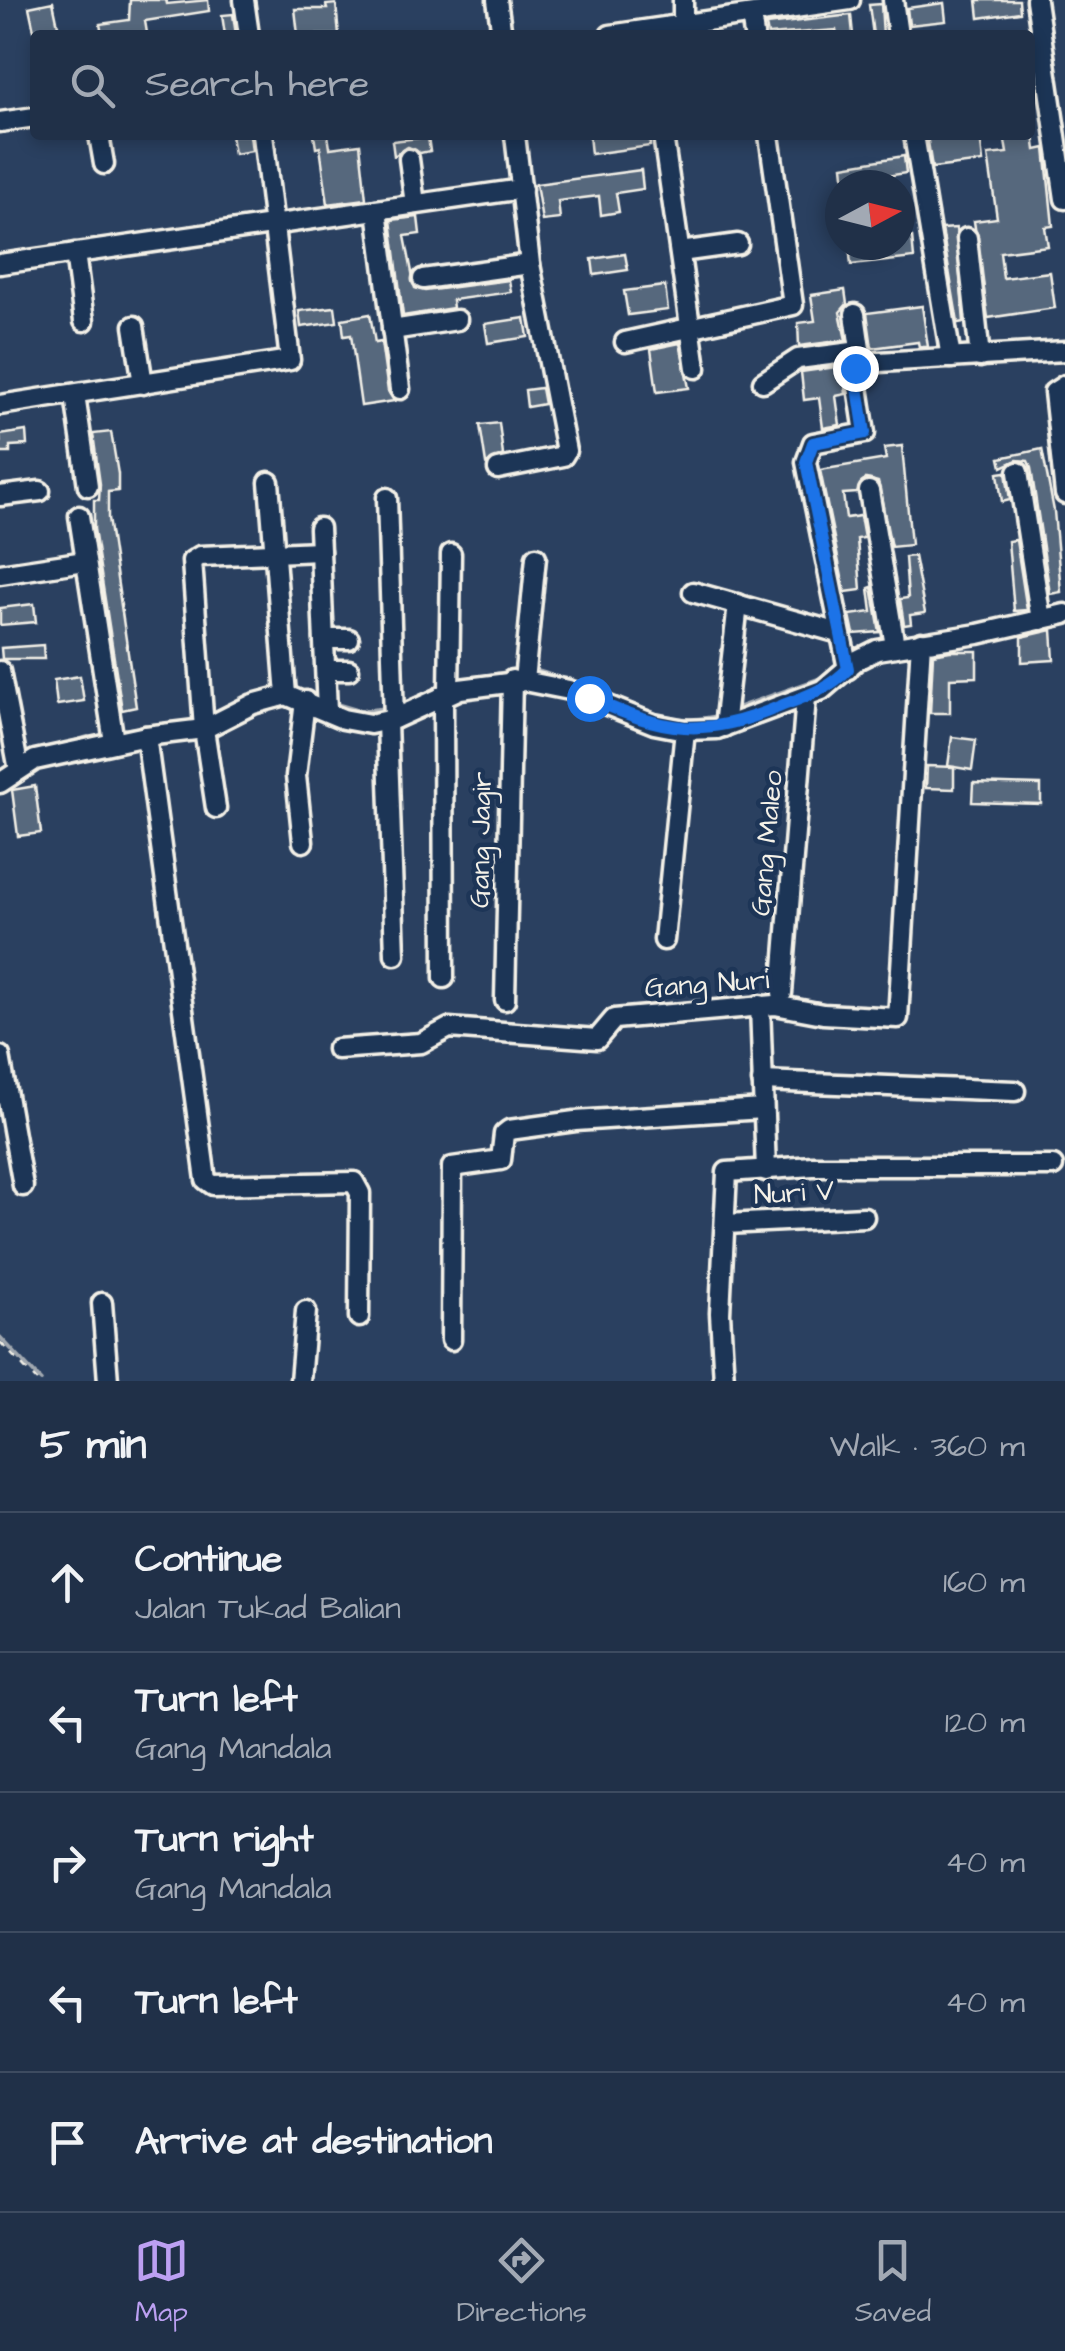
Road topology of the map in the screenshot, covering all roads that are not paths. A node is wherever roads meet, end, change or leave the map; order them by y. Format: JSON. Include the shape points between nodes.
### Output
{"nodes":[{"id":1,"x":244,"y":0,"type":"edge"},
{"id":2,"x":497,"y":0,"type":"edge"},
{"id":3,"x":683,"y":0,"type":"edge"},
{"id":4,"x":850,"y":0,"type":"edge"},
{"id":5,"x":892,"y":0,"type":"edge"},
{"id":6,"x":1036,"y":0,"type":"edge"},
{"id":7,"x":750,"y":15,"type":"junction"},
{"id":8,"x":687,"y":28,"type":"edge"},
{"id":9,"x":248,"y":30,"type":"edge"},
{"id":10,"x":501,"y":30,"type":"edge"},
{"id":11,"x":753,"y":30,"type":"edge"},
{"id":12,"x":897,"y":30,"type":"edge"},
{"id":13,"x":30,"y":119,"type":"edge"},
{"id":14,"x":0,"y":122,"type":"edge"},
{"id":15,"x":100,"y":140,"type":"edge"},
{"id":16,"x":264,"y":140,"type":"edge"},
{"id":17,"x":516,"y":140,"type":"edge"},
{"id":18,"x":664,"y":140,"type":"edge"},
{"id":19,"x":770,"y":140,"type":"edge"},
{"id":20,"x":915,"y":140,"type":"edge"},
{"id":21,"x":409,"y":159,"type":"dead end"},
{"id":22,"x":104,"y":164,"type":"dead end"},
{"id":23,"x":522,"y":190,"type":"junction"},
{"id":24,"x":1065,"y":199,"type":"edge"},
{"id":25,"x":416,"y":204,"type":"junction"},
{"id":26,"x":377,"y":210,"type":"junction"},
{"id":27,"x":274,"y":223,"type":"junction"},
{"id":28,"x":967,"y":238,"type":"dead end"},
{"id":29,"x":738,"y":244,"type":"dead end"},
{"id":30,"x":680,"y":252,"type":"junction"},
{"id":31,"x":75,"y":253,"type":"junction"},
{"id":32,"x":0,"y":264,"type":"edge"},
{"id":33,"x":530,"y":264,"type":"junction"},
{"id":34,"x":423,"y":279,"type":"dead end"},
{"id":35,"x":855,"y":314,"type":"dead end"},
{"id":36,"x":84,"y":320,"type":"dead end"},
{"id":37,"x":457,"y":320,"type":"dead end"},
{"id":38,"x":690,"y":325,"type":"junction"},
{"id":39,"x":134,"y":326,"type":"dead end"},
{"id":40,"x":392,"y":330,"type":"junction"},
{"id":41,"x":625,"y":342,"type":"dead end"},
{"id":42,"x":1065,"y":351,"type":"edge"},
{"id":43,"x":861,"y":357,"type":"junction"},
{"id":44,"x":980,"y":357,"type":"junction"},
{"id":45,"x":951,"y":358,"type":"junction"},
{"id":46,"x":696,"y":368,"type":"dead end"},
{"id":47,"x":763,"y":382,"type":"dead end"},
{"id":48,"x":143,"y":384,"type":"junction"},
{"id":49,"x":400,"y":389,"type":"dead end"},
{"id":50,"x":1059,"y":389,"type":"edge"},
{"id":51,"x":75,"y":395,"type":"junction"},
{"id":52,"x":0,"y":405,"type":"edge"},
{"id":53,"x":498,"y":469,"type":"dead end"},
{"id":54,"x":1018,"y":472,"type":"dead end"},
{"id":55,"x":269,"y":482,"type":"dead end"},
{"id":56,"x":88,"y":486,"type":"dead end"},
{"id":57,"x":40,"y":491,"type":"dead end"},
{"id":58,"x":869,"y":491,"type":"dead end"},
{"id":59,"x":1065,"y":494,"type":"edge"},
{"id":60,"x":0,"y":496,"type":"edge"},
{"id":61,"x":387,"y":498,"type":"dead end"},
{"id":62,"x":79,"y":516,"type":"dead end"},
{"id":63,"x":319,"y":528,"type":"dead end"},
{"id":64,"x":272,"y":551,"type":"junction"},
{"id":65,"x":320,"y":551,"type":"junction"},
{"id":66,"x":451,"y":554,"type":"dead end"},
{"id":67,"x":536,"y":556,"type":"dead end"},
{"id":68,"x":86,"y":562,"type":"junction"},
{"id":69,"x":0,"y":574,"type":"edge"},
{"id":70,"x":693,"y":592,"type":"dead end"},
{"id":71,"x":738,"y":604,"type":"junction"},
{"id":72,"x":1065,"y":614,"type":"edge"},
{"id":73,"x":1041,"y":620,"type":"junction"},
{"id":74,"x":839,"y":633,"type":"junction"},
{"id":75,"x":324,"y":639,"type":"junction"},
{"id":76,"x":349,"y":639,"type":"dead end"},
{"id":77,"x":921,"y":642,"type":"junction"},
{"id":78,"x":895,"y":646,"type":"junction"},
{"id":79,"x":79,"y":648,"type":"dead end"},
{"id":80,"x":848,"y":669,"type":"junction"},
{"id":81,"x":326,"y":670,"type":"junction"},
{"id":82,"x":349,"y":670,"type":"dead end"},
{"id":83,"x":0,"y":671,"type":"edge"},
{"id":84,"x":514,"y":681,"type":"junction"},
{"id":85,"x":446,"y":694,"type":"junction"},
{"id":86,"x":806,"y":697,"type":"junction"},
{"id":87,"x":296,"y":698,"type":"junction"},
{"id":88,"x":327,"y":711,"type":"junction"},
{"id":89,"x":390,"y":721,"type":"junction"},
{"id":90,"x":724,"y":728,"type":"junction"},
{"id":91,"x":204,"y":730,"type":"junction"},
{"id":92,"x":685,"y":730,"type":"junction"},
{"id":93,"x":146,"y":736,"type":"junction"},
{"id":94,"x":108,"y":744,"type":"junction"},
{"id":95,"x":19,"y":770,"type":"junction"},
{"id":96,"x":0,"y":783,"type":"edge"},
{"id":97,"x":216,"y":808,"type":"dead end"},
{"id":98,"x":303,"y":842,"type":"dead end"},
{"id":99,"x":502,"y":859,"type":"dead end"},
{"id":100,"x":664,"y":940,"type":"dead end"},
{"id":101,"x":394,"y":955,"type":"dead end"},
{"id":102,"x":444,"y":978,"type":"dead end"},
{"id":103,"x":782,"y":993,"type":"dead end"},
{"id":104,"x":505,"y":1000,"type":"dead end"},
{"id":105,"x":760,"y":1005,"type":"junction"},
{"id":106,"x":337,"y":1049,"type":"dead end"},
{"id":107,"x":0,"y":1056,"type":"edge"},
{"id":108,"x":762,"y":1081,"type":"junction"},
{"id":109,"x":1014,"y":1092,"type":"dead end"},
{"id":110,"x":763,"y":1109,"type":"junction"},
{"id":111,"x":1053,"y":1166,"type":"dead end"},
{"id":112,"x":766,"y":1170,"type":"junction"},
{"id":113,"x":23,"y":1186,"type":"dead end"},
{"id":114,"x":864,"y":1218,"type":"dead end"},
{"id":115,"x":726,"y":1224,"type":"junction"},
{"id":116,"x":102,"y":1303,"type":"dead end"},
{"id":117,"x":306,"y":1311,"type":"dead end"},
{"id":118,"x":359,"y":1317,"type":"dead end"},
{"id":119,"x":451,"y":1340,"type":"dead end"},
{"id":120,"x":108,"y":1381,"type":"edge"},
{"id":121,"x":300,"y":1381,"type":"edge"},
{"id":122,"x":724,"y":1381,"type":"edge"}],
"edges":[{"from":1,"to":9,"type":"street"},
{"from":2,"to":10,"type":"street"},
{"from":3,"to":8,"type":"street"},
{"from":4,"to":7,"type":"street"},
{"from":5,"to":12,"type":"street"},
{"from":6,"to":24,"type":"street"},
{"from":7,"to":8,"type":"street"},
{"from":7,"to":11,"type":"street"},
{"from":13,"to":14,"type":"street"},
{"from":15,"to":22,"type":"street"},
{"from":16,"to":27,"type":"street"},
{"from":17,"to":23,"type":"street"},
{"from":18,"to":30,"type":"street"},
{"from":19,"to":38,"type":"street","via":[[794,305]]},
{"from":20,"to":45,"type":"street"},
{"from":21,"to":25,"type":"street"},
{"from":23,"to":25,"type":"street"},
{"from":23,"to":33,"type":"street"},
{"from":25,"to":26,"type":"street"},
{"from":26,"to":27,"type":"street"},
{"from":26,"to":40,"type":"street"},
{"from":27,"to":31,"type":"street"},
{"from":27,"to":48,"type":"street","via":[[290,360]]},
{"from":28,"to":44,"type":"street"},
{"from":29,"to":30,"type":"street"},
{"from":30,"to":38,"type":"street"},
{"from":31,"to":32,"type":"street"},
{"from":31,"to":36,"type":"street"},
{"from":33,"to":34,"type":"street"},
{"from":33,"to":53,"type":"street","via":[[566,451]]},
{"from":35,"to":43,"type":"street"},
{"from":37,"to":40,"type":"street"},
{"from":38,"to":41,"type":"street"},
{"from":38,"to":46,"type":"street"},
{"from":39,"to":48,"type":"street"},
{"from":40,"to":49,"type":"street"},
{"from":42,"to":44,"type":"street"},
{"from":43,"to":45,"type":"street"},
{"from":43,"to":47,"type":"street","via":[[798,359]]},
{"from":43,"to":74,"type":"street","via":[[855,368],[862,436],[820,440],[807,457]]},
{"from":44,"to":45,"type":"street"},
{"from":48,"to":51,"type":"street"},
{"from":50,"to":59,"type":"street"},
{"from":51,"to":52,"type":"street"},
{"from":51,"to":56,"type":"street"},
{"from":54,"to":73,"type":"street"},
{"from":55,"to":64,"type":"street"},
{"from":57,"to":60,"type":"street"},
{"from":58,"to":78,"type":"street"},
{"from":61,"to":89,"type":"street"},
{"from":62,"to":68,"type":"street"},
{"from":63,"to":65,"type":"street"},
{"from":64,"to":65,"type":"street"},
{"from":64,"to":87,"type":"street"},
{"from":64,"to":91,"type":"street","via":[[192,561]]},
{"from":65,"to":75,"type":"street"},
{"from":66,"to":85,"type":"street"},
{"from":67,"to":84,"type":"street"},
{"from":68,"to":69,"type":"street"},
{"from":68,"to":94,"type":"street"},
{"from":70,"to":71,"type":"street"},
{"from":71,"to":74,"type":"street"},
{"from":71,"to":90,"type":"street"},
{"from":72,"to":73,"type":"street"},
{"from":73,"to":77,"type":"street"},
{"from":74,"to":80,"type":"street"},
{"from":75,"to":76,"type":"street"},
{"from":75,"to":81,"type":"street"},
{"from":77,"to":78,"type":"street"},
{"from":77,"to":105,"type":"street","name":"Gang Nuri","via":[[899,1017]]},
{"from":78,"to":80,"type":"street","via":[[868,653]]},
{"from":79,"to":94,"type":"street","via":[[90,659]]},
{"from":80,"to":86,"type":"street"},
{"from":81,"to":82,"type":"street"},
{"from":81,"to":88,"type":"street"},
{"from":83,"to":95,"type":"street"},
{"from":84,"to":85,"type":"street"},
{"from":84,"to":92,"type":"street","via":[[569,690]]},
{"from":84,"to":99,"type":"street","name":"Gang Jagir"},
{"from":84,"to":104,"type":"street","name":"Gang Jagir"},
{"from":85,"to":89,"type":"street"},
{"from":85,"to":102,"type":"street"},
{"from":86,"to":90,"type":"street"},
{"from":86,"to":103,"type":"street","name":"Gang Maleo"},
{"from":87,"to":88,"type":"street"},
{"from":87,"to":91,"type":"street","via":[[252,704]]},
{"from":87,"to":98,"type":"street"},
{"from":88,"to":89,"type":"street","via":[[358,724]]},
{"from":89,"to":101,"type":"street"},
{"from":90,"to":92,"type":"street"},
{"from":91,"to":93,"type":"street"},
{"from":91,"to":97,"type":"street"},
{"from":92,"to":100,"type":"street"},
{"from":93,"to":94,"type":"street"},
{"from":93,"to":118,"type":"street","via":[[206,1180],[354,1182],[360,1193]]},
{"from":94,"to":95,"type":"street"},
{"from":95,"to":96,"type":"street"},
{"from":105,"to":106,"type":"street","name":"Gang Nuri","via":[[614,1019],[597,1039],[449,1028],[420,1043]]},
{"from":105,"to":108,"type":"street"},
{"from":107,"to":113,"type":"street"},
{"from":108,"to":109,"type":"street"},
{"from":108,"to":110,"type":"street"},
{"from":110,"to":112,"type":"street"},
{"from":110,"to":119,"type":"street","via":[[509,1130],[501,1160],[452,1167]]},
{"from":111,"to":112,"type":"street"},
{"from":112,"to":115,"type":"street","via":[[724,1174]]},
{"from":114,"to":115,"type":"street","name":"Nuri V"},
{"from":115,"to":122,"type":"street"},
{"from":116,"to":120,"type":"street"},
{"from":117,"to":121,"type":"street"}]}
